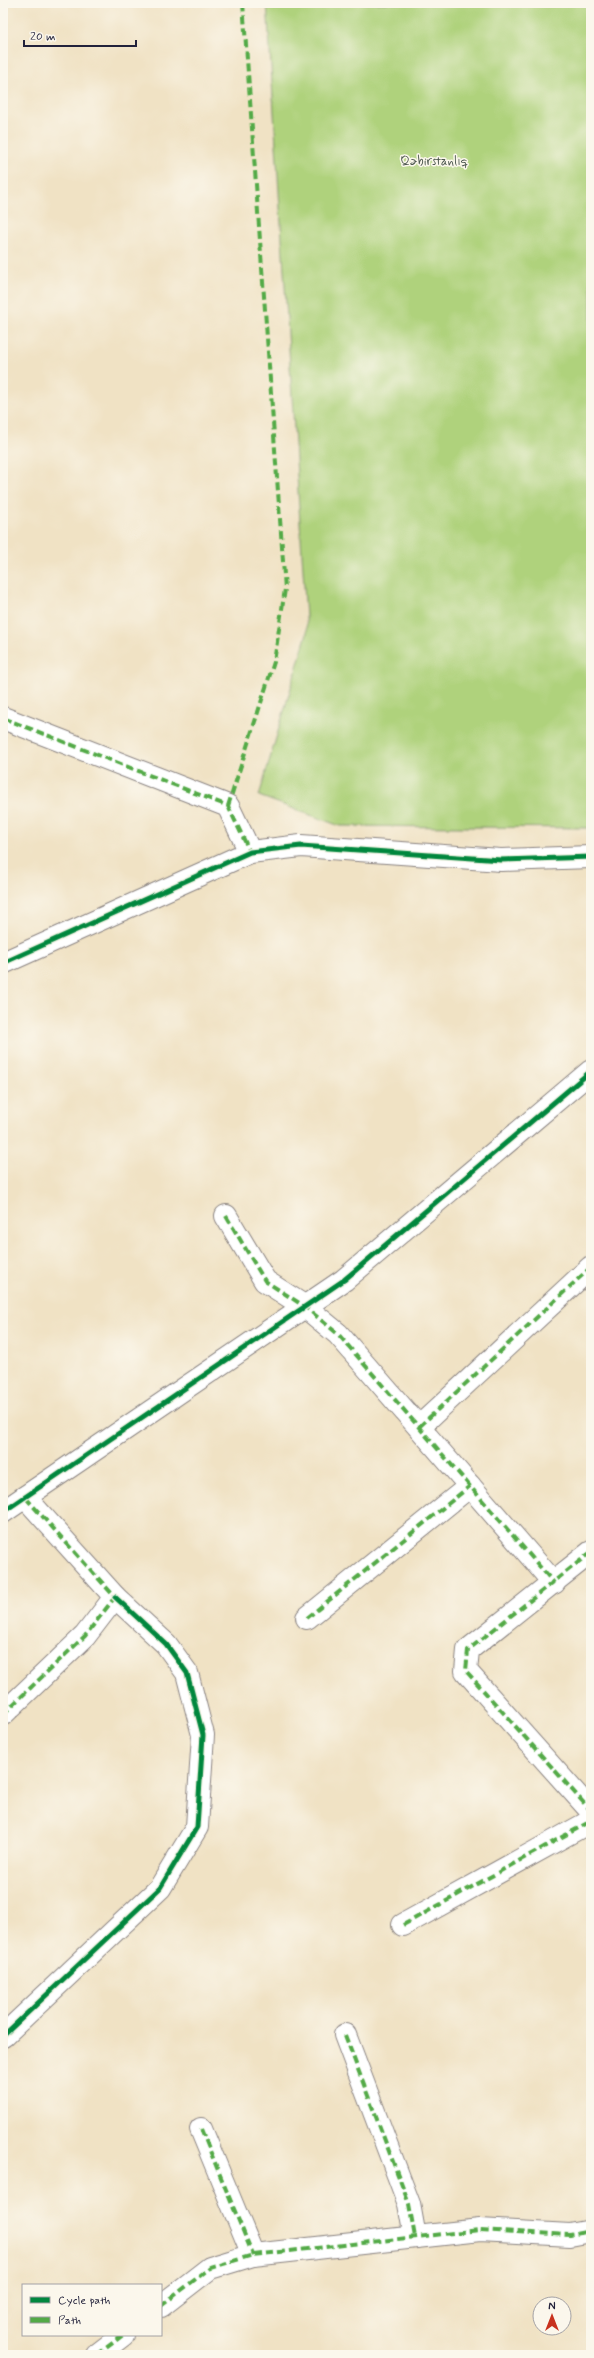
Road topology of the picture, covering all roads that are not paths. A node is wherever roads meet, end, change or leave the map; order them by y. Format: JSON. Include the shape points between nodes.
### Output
{"nodes":[{"id":1,"x":3,"y":718,"type":"edge"},
{"id":2,"x":250,"y":852,"type":"junction"},
{"id":3,"x":591,"y":857,"type":"edge"},
{"id":4,"x":3,"y":963,"type":"edge"},
{"id":5,"x":591,"y":1071,"type":"edge"},
{"id":6,"x":226,"y":1216,"type":"dead end"},
{"id":7,"x":591,"y":1266,"type":"edge"},
{"id":8,"x":304,"y":1306,"type":"junction"},
{"id":9,"x":419,"y":1427,"type":"junction"},
{"id":10,"x":470,"y":1486,"type":"junction"},
{"id":11,"x":25,"y":1497,"type":"junction"},
{"id":12,"x":3,"y":1512,"type":"edge"},
{"id":13,"x":591,"y":1552,"type":"edge"},
{"id":14,"x":554,"y":1583,"type":"junction"},
{"id":15,"x":115,"y":1597,"type":"junction"},
{"id":16,"x":307,"y":1618,"type":"dead end"},
{"id":17,"x":3,"y":1714,"type":"edge"},
{"id":18,"x":591,"y":1811,"type":"edge"},
{"id":19,"x":591,"y":1821,"type":"edge"},
{"id":20,"x":403,"y":1926,"type":"dead end"},
{"id":21,"x":345,"y":2035,"type":"dead end"},
{"id":22,"x":3,"y":2036,"type":"edge"},
{"id":23,"x":201,"y":2129,"type":"dead end"},
{"id":24,"x":591,"y":2231,"type":"edge"},
{"id":25,"x":415,"y":2237,"type":"junction"},
{"id":26,"x":253,"y":2255,"type":"junction"},
{"id":27,"x":162,"y":2305,"type":"edge"},
{"id":28,"x":122,"y":2336,"type":"edge"},
{"id":29,"x":97,"y":2355,"type":"edge"}],
"edges":[{"from":1,"to":2,"type":"street","via":[[228,806]]},
{"from":2,"to":3,"type":"street","via":[[301,846],[501,860]]},
{"from":2,"to":4,"type":"street"},
{"from":5,"to":8,"type":"street","via":[[344,1280]]},
{"from":6,"to":8,"type":"street","via":[[265,1281]]},
{"from":7,"to":9,"type":"street"},
{"from":8,"to":9,"type":"street","via":[[338,1334]]},
{"from":8,"to":11,"type":"street"},
{"from":9,"to":10,"type":"street"},
{"from":10,"to":14,"type":"street"},
{"from":10,"to":16,"type":"street"},
{"from":11,"to":12,"type":"street"},
{"from":11,"to":15,"type":"street"},
{"from":13,"to":14,"type":"street"},
{"from":14,"to":18,"type":"street","via":[[468,1650],[466,1671]]},
{"from":15,"to":17,"type":"street","via":[[85,1636]]},
{"from":15,"to":22,"type":"street","via":[[166,1644],[187,1673],[203,1735],[197,1827],[160,1888]]},
{"from":19,"to":20,"type":"street"},
{"from":21,"to":25,"type":"street","via":[[409,2204]]},
{"from":23,"to":26,"type":"street"},
{"from":24,"to":25,"type":"street","via":[[570,2235],[480,2230]]},
{"from":25,"to":26,"type":"street"},
{"from":26,"to":27,"type":"street","via":[[210,2268]]},
{"from":28,"to":29,"type":"street"}]}
